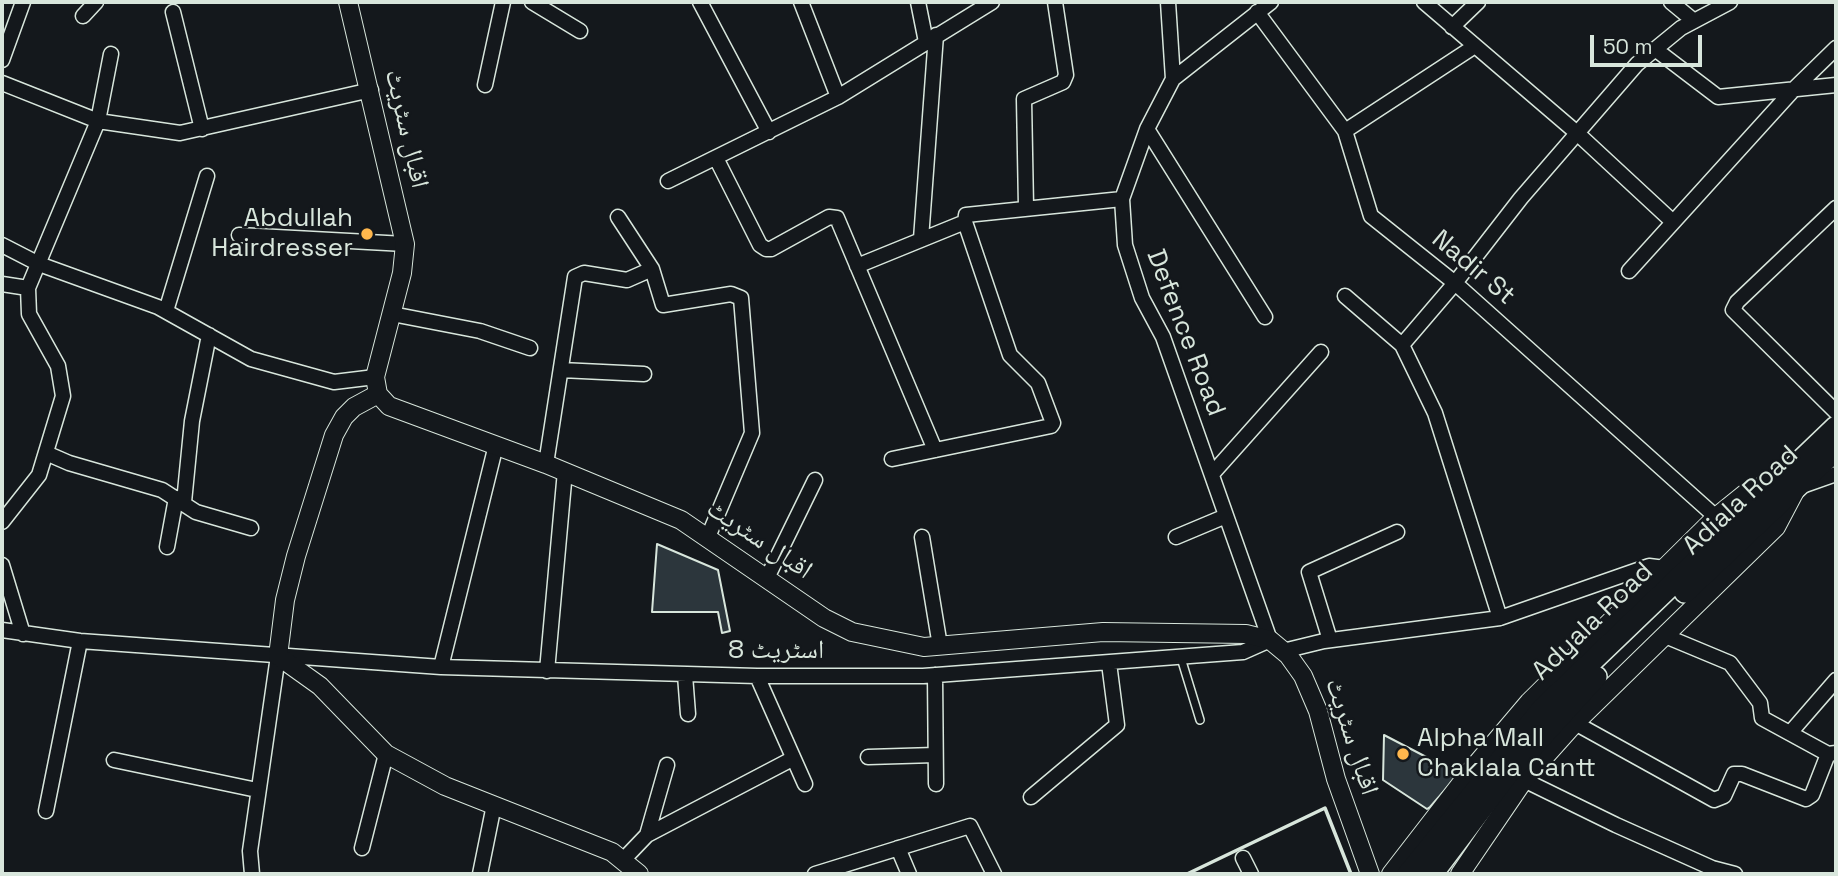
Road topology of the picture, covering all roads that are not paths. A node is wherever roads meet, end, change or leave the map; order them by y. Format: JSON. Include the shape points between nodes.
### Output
{"nodes":[{"id":1,"x":23,"y":2,"type":"edge"},
{"id":2,"x":96,"y":2,"type":"edge"},
{"id":3,"x":348,"y":2,"type":"edge"},
{"id":4,"x":503,"y":2,"type":"edge"},
{"id":5,"x":532,"y":2,"type":"edge"},
{"id":6,"x":700,"y":2,"type":"edge"},
{"id":7,"x":801,"y":2,"type":"edge"},
{"id":8,"x":918,"y":2,"type":"edge"},
{"id":9,"x":992,"y":2,"type":"edge"},
{"id":10,"x":1055,"y":2,"type":"edge"},
{"id":11,"x":1168,"y":2,"type":"edge"},
{"id":12,"x":1272,"y":2,"type":"edge"},
{"id":13,"x":1424,"y":2,"type":"edge"},
{"id":14,"x":1478,"y":2,"type":"edge"},
{"id":15,"x":1671,"y":2,"type":"edge"},
{"id":16,"x":1730,"y":2,"type":"edge"},
{"id":17,"x":173,"y":12,"type":"dead end"},
{"id":18,"x":1257,"y":12,"type":"junction"},
{"id":19,"x":83,"y":16,"type":"dead end"},
{"id":20,"x":1694,"y":21,"type":"junction"},
{"id":21,"x":1452,"y":27,"type":"junction"},
{"id":22,"x":580,"y":31,"type":"dead end"},
{"id":23,"x":931,"y":38,"type":"junction"},
{"id":24,"x":1475,"y":46,"type":"junction"},
{"id":25,"x":1836,"y":48,"type":"edge"},
{"id":26,"x":1655,"y":49,"type":"junction"},
{"id":27,"x":111,"y":54,"type":"dead end"},
{"id":28,"x":2,"y":61,"type":"edge"},
{"id":29,"x":1172,"y":79,"type":"junction"},
{"id":30,"x":2,"y":83,"type":"edge"},
{"id":31,"x":485,"y":85,"type":"dead end"},
{"id":32,"x":1836,"y":85,"type":"edge"},
{"id":33,"x":1794,"y":88,"type":"junction"},
{"id":34,"x":371,"y":90,"type":"junction"},
{"id":35,"x":838,"y":97,"type":"junction"},
{"id":36,"x":98,"y":121,"type":"junction"},
{"id":37,"x":202,"y":129,"type":"junction"},
{"id":38,"x":1147,"y":129,"type":"junction"},
{"id":39,"x":1345,"y":131,"type":"junction"},
{"id":40,"x":769,"y":132,"type":"junction"},
{"id":41,"x":1577,"y":133,"type":"junction"},
{"id":42,"x":716,"y":158,"type":"junction"},
{"id":43,"x":207,"y":176,"type":"dead end"},
{"id":44,"x":668,"y":181,"type":"dead end"},
{"id":45,"x":1122,"y":199,"type":"junction"},
{"id":46,"x":1026,"y":207,"type":"junction"},
{"id":47,"x":1836,"y":208,"type":"edge"},
{"id":48,"x":618,"y":218,"type":"dead end"},
{"id":49,"x":965,"y":222,"type":"junction"},
{"id":50,"x":1673,"y":222,"type":"junction"},
{"id":51,"x":239,"y":235,"type":"dead end"},
{"id":52,"x":921,"y":239,"type":"junction"},
{"id":53,"x":405,"y":244,"type":"junction"},
{"id":54,"x":2,"y":245,"type":"edge"},
{"id":55,"x":40,"y":264,"type":"junction"},
{"id":56,"x":857,"y":266,"type":"junction"},
{"id":57,"x":652,"y":269,"type":"junction"},
{"id":58,"x":1629,"y":271,"type":"dead end"},
{"id":59,"x":1455,"y":283,"type":"junction"},
{"id":60,"x":2,"y":284,"type":"edge"},
{"id":61,"x":28,"y":288,"type":"junction"},
{"id":62,"x":1345,"y":296,"type":"dead end"},
{"id":63,"x":166,"y":311,"type":"junction"},
{"id":64,"x":392,"y":314,"type":"junction"},
{"id":65,"x":1265,"y":317,"type":"dead end"},
{"id":66,"x":209,"y":335,"type":"junction"},
{"id":67,"x":1402,"y":345,"type":"junction"},
{"id":68,"x":530,"y":348,"type":"dead end"},
{"id":69,"x":1321,"y":352,"type":"dead end"},
{"id":70,"x":561,"y":370,"type":"junction"},
{"id":71,"x":644,"y":373,"type":"dead end"},
{"id":72,"x":377,"y":386,"type":"junction"},
{"id":73,"x":1836,"y":412,"type":"edge"},
{"id":74,"x":1836,"y":427,"type":"edge"},
{"id":75,"x":496,"y":445,"type":"junction"},
{"id":76,"x":935,"y":450,"type":"junction"},
{"id":77,"x":1836,"y":450,"type":"edge"},
{"id":78,"x":47,"y":453,"type":"junction"},
{"id":79,"x":891,"y":459,"type":"dead end"},
{"id":80,"x":546,"y":464,"type":"junction"},
{"id":81,"x":565,"y":471,"type":"junction"},
{"id":82,"x":1212,"y":474,"type":"junction"},
{"id":83,"x":1836,"y":474,"type":"edge"},
{"id":84,"x":815,"y":480,"type":"dead end"},
{"id":85,"x":1791,"y":482,"type":"junction"},
{"id":86,"x":180,"y":500,"type":"junction"},
{"id":87,"x":1760,"y":513,"type":"junction"},
{"id":88,"x":1226,"y":516,"type":"junction"},
{"id":89,"x":1716,"y":517,"type":"junction"},
{"id":90,"x":2,"y":522,"type":"edge"},
{"id":91,"x":251,"y":528,"type":"dead end"},
{"id":92,"x":1397,"y":531,"type":"dead end"},
{"id":93,"x":708,"y":537,"type":"junction"},
{"id":94,"x":922,"y":537,"type":"dead end"},
{"id":95,"x":1177,"y":537,"type":"dead end"},
{"id":96,"x":167,"y":547,"type":"dead end"},
{"id":97,"x":2,"y":565,"type":"edge"},
{"id":98,"x":1665,"y":568,"type":"junction"},
{"id":99,"x":768,"y":576,"type":"junction"},
{"id":100,"x":1500,"y":618,"type":"junction"},
{"id":101,"x":2,"y":630,"type":"edge"},
{"id":102,"x":1666,"y":633,"type":"junction"},
{"id":103,"x":23,"y":634,"type":"junction"},
{"id":104,"x":1330,"y":640,"type":"junction"},
{"id":105,"x":80,"y":641,"type":"junction"},
{"id":106,"x":1277,"y":645,"type":"junction"},
{"id":107,"x":940,"y":646,"type":"junction"},
{"id":108,"x":278,"y":656,"type":"junction"},
{"id":109,"x":1181,"y":658,"type":"junction"},
{"id":110,"x":1110,"y":663,"type":"junction"},
{"id":111,"x":441,"y":667,"type":"junction"},
{"id":112,"x":547,"y":671,"type":"junction"},
{"id":113,"x":685,"y":675,"type":"junction"},
{"id":114,"x":935,"y":675,"type":"junction"},
{"id":115,"x":757,"y":676,"type":"junction"},
{"id":116,"x":1836,"y":680,"type":"edge"},
{"id":117,"x":688,"y":713,"type":"dead end"},
{"id":118,"x":1200,"y":720,"type":"dead end"},
{"id":119,"x":1574,"y":723,"type":"junction"},
{"id":120,"x":1790,"y":733,"type":"junction"},
{"id":121,"x":386,"y":754,"type":"junction"},
{"id":122,"x":1832,"y":754,"type":"edge"},
{"id":123,"x":935,"y":755,"type":"junction"},
{"id":124,"x":868,"y":757,"type":"dead end"},
{"id":125,"x":792,"y":759,"type":"junction"},
{"id":126,"x":114,"y":760,"type":"dead end"},
{"id":127,"x":667,"y":765,"type":"dead end"},
{"id":128,"x":1524,"y":780,"type":"junction"},
{"id":129,"x":805,"y":784,"type":"dead end"},
{"id":130,"x":936,"y":784,"type":"dead end"},
{"id":131,"x":257,"y":790,"type":"junction"},
{"id":132,"x":1031,"y":797,"type":"dead end"},
{"id":133,"x":494,"y":805,"type":"junction"},
{"id":134,"x":46,"y":811,"type":"dead end"},
{"id":135,"x":648,"y":835,"type":"junction"},
{"id":136,"x":362,"y":848,"type":"dead end"},
{"id":137,"x":898,"y":848,"type":"junction"},
{"id":138,"x":1243,"y":858,"type":"dead end"},
{"id":139,"x":624,"y":859,"type":"junction"},
{"id":140,"x":253,"y":873,"type":"edge"},
{"id":141,"x":480,"y":874,"type":"edge"},
{"id":142,"x":639,"y":874,"type":"edge"},
{"id":143,"x":815,"y":874,"type":"edge"},
{"id":144,"x":909,"y":874,"type":"edge"},
{"id":145,"x":994,"y":874,"type":"edge"},
{"id":146,"x":1251,"y":874,"type":"edge"},
{"id":147,"x":1370,"y":874,"type":"edge"},
{"id":148,"x":1391,"y":874,"type":"edge"},
{"id":149,"x":1408,"y":874,"type":"edge"},
{"id":150,"x":1432,"y":874,"type":"edge"},
{"id":151,"x":1460,"y":874,"type":"edge"},
{"id":152,"x":1735,"y":874,"type":"edge"}],
"edges":[{"from":1,"to":28,"type":"street"},
{"from":2,"to":19,"type":"street"},
{"from":3,"to":34,"type":"street","name":"اقبال سٹریٹ"},
{"from":4,"to":31,"type":"street"},
{"from":5,"to":22,"type":"street"},
{"from":6,"to":40,"type":"street"},
{"from":7,"to":35,"type":"street"},
{"from":8,"to":23,"type":"street"},
{"from":9,"to":23,"type":"street"},
{"from":10,"to":46,"type":"street","via":[[1066,75],[1063,82],[1024,99]]},
{"from":11,"to":29,"type":"street","name":"Defence Road"},
{"from":12,"to":18,"type":"street"},
{"from":13,"to":21,"type":"street"},
{"from":14,"to":21,"type":"street"},
{"from":15,"to":20,"type":"street"},
{"from":16,"to":20,"type":"street"},
{"from":17,"to":37,"type":"street"},
{"from":18,"to":29,"type":"street"},
{"from":18,"to":39,"type":"street","name":"Nadir St"},
{"from":20,"to":26,"type":"street"},
{"from":21,"to":24,"type":"street"},
{"from":23,"to":35,"type":"street"},
{"from":23,"to":52,"type":"street"},
{"from":24,"to":39,"type":"street"},
{"from":24,"to":41,"type":"street"},
{"from":25,"to":33,"type":"street"},
{"from":26,"to":33,"type":"street","via":[[1718,97]]},
{"from":26,"to":41,"type":"street"},
{"from":27,"to":36,"type":"street"},
{"from":29,"to":38,"type":"street","name":"Defence Road"},
{"from":30,"to":36,"type":"street"},
{"from":32,"to":33,"type":"street"},
{"from":33,"to":50,"type":"street"},
{"from":34,"to":37,"type":"street"},
{"from":34,"to":53,"type":"street","name":"اقبال سٹریٹ"},
{"from":35,"to":40,"type":"street"},
{"from":36,"to":37,"type":"street","via":[[180,133]]},
{"from":36,"to":55,"type":"street"},
{"from":38,"to":45,"type":"street","name":"Defence Road"},
{"from":38,"to":65,"type":"street"},
{"from":39,"to":59,"type":"street","name":"Nadir St","via":[[1371,216]]},
{"from":40,"to":42,"type":"street"},
{"from":41,"to":50,"type":"street"},
{"from":41,"to":59,"type":"street"},
{"from":42,"to":44,"type":"street"},
{"from":42,"to":56,"type":"street","via":[[760,246],[771,249],[834,216]]},
{"from":43,"to":63,"type":"street"},
{"from":45,"to":46,"type":"street"},
{"from":45,"to":82,"type":"street","name":"Defence Road","via":[[1125,245],[1142,298],[1163,337]]},
{"from":46,"to":49,"type":"street","via":[[973,212],[966,215]]},
{"from":47,"to":73,"type":"street","via":[[1733,310]]},
{"from":48,"to":57,"type":"street"},
{"from":49,"to":52,"type":"street"},
{"from":49,"to":76,"type":"street","via":[[1010,355],[1038,383],[1054,423]]},
{"from":50,"to":58,"type":"street"},
{"from":51,"to":53,"type":"street"},
{"from":52,"to":56,"type":"street"},
{"from":53,"to":64,"type":"street","name":"اقبال سٹریٹ"},
{"from":54,"to":55,"type":"street"},
{"from":55,"to":61,"type":"street"},
{"from":55,"to":63,"type":"street"},
{"from":56,"to":76,"type":"street"},
{"from":57,"to":70,"type":"street","via":[[627,280],[584,273],[575,277]]},
{"from":57,"to":93,"type":"street","via":[[663,305],[731,294],[741,298],[752,433]]},
{"from":59,"to":67,"type":"street"},
{"from":59,"to":89,"type":"street","name":"Nadir St"},
{"from":60,"to":61,"type":"street"},
{"from":61,"to":78,"type":"street","via":[[29,314],[63,381]]},
{"from":62,"to":67,"type":"street"},
{"from":63,"to":66,"type":"street"},
{"from":64,"to":68,"type":"street","via":[[480,331]]},
{"from":64,"to":72,"type":"street","name":"اقبال سٹریٹ"},
{"from":66,"to":72,"type":"street","via":[[251,359],[293,373]]},
{"from":66,"to":86,"type":"street"},
{"from":67,"to":100,"type":"street","via":[[1435,413]]},
{"from":69,"to":82,"type":"street"},
{"from":70,"to":71,"type":"street"},
{"from":70,"to":80,"type":"street"},
{"from":72,"to":75,"type":"street","name":"اقبال سٹریٹ","via":[[389,406]]},
{"from":72,"to":108,"type":"street","via":[[344,417],[334,435],[296,556]]},
{"from":74,"to":85,"type":"main road"},
{"from":75,"to":80,"type":"street","name":"اقبال سٹریٹ"},
{"from":75,"to":111,"type":"street"},
{"from":76,"to":79,"type":"street"},
{"from":77,"to":85,"type":"main road","name":"Adiala Road"},
{"from":78,"to":86,"type":"street"},
{"from":78,"to":90,"type":"street","via":[[39,475]]},
{"from":80,"to":81,"type":"street","name":"اقبال سٹریٹ"},
{"from":81,"to":93,"type":"street","name":"اقبال سٹریٹ","via":[[681,520]]},
{"from":81,"to":112,"type":"street"},
{"from":82,"to":88,"type":"street","name":"Defence Road"},
{"from":83,"to":85,"type":"street"},
{"from":84,"to":99,"type":"street"},
{"from":85,"to":87,"type":"main road","name":"Adiala Road"},
{"from":85,"to":89,"type":"street","via":[[1747,492]]},
{"from":85,"to":102,"type":"street","via":[[1776,527]]},
{"from":86,"to":91,"type":"street","via":[[196,512]]},
{"from":86,"to":96,"type":"street"},
{"from":87,"to":149,"type":"main road","name":"Adyala Road","via":[[1542,709]]},
{"from":87,"to":150,"type":"main road","name":"Adiala Road","via":[[1577,696],[1507,775]]},
{"from":88,"to":95,"type":"street"},
{"from":88,"to":106,"type":"street","name":"Defence Road"},
{"from":89,"to":98,"type":"street"},
{"from":92,"to":104,"type":"street","via":[[1309,572]]},
{"from":93,"to":99,"type":"street","name":"اقبال سٹریٹ"},
{"from":94,"to":107,"type":"street"},
{"from":97,"to":103,"type":"street"},
{"from":98,"to":100,"type":"street","name":"اسٹریٹ 8","via":[[1648,566]]},
{"from":98,"to":148,"type":"street","via":[[1529,702]]},
{"from":99,"to":107,"type":"street","name":"اقبال سٹریٹ","via":[[824,618],[852,632],[924,647]]},
{"from":100,"to":104,"type":"street","name":"اسٹریٹ 8"},
{"from":101,"to":103,"type":"street","name":"اسٹریٹ 8"},
{"from":102,"to":119,"type":"street"},
{"from":102,"to":120,"type":"street","via":[[1730,663],[1760,703],[1762,718]]},
{"from":103,"to":105,"type":"street","name":"اسٹریٹ 8"},
{"from":104,"to":106,"type":"street","name":"اسٹریٹ 8"},
{"from":105,"to":108,"type":"street","name":"اسٹریٹ 8"},
{"from":105,"to":134,"type":"street"},
{"from":106,"to":107,"type":"street","name":"اقبال سٹریٹ","via":[[1245,634],[1103,632]]},
{"from":106,"to":109,"type":"street","name":"اسٹریٹ 8"},
{"from":106,"to":147,"type":"street","name":"اقبال سٹریٹ","via":[[1303,676],[1318,710],[1336,779]]},
{"from":108,"to":111,"type":"street","name":"اسٹریٹ 8"},
{"from":108,"to":121,"type":"street","via":[[320,686]]},
{"from":108,"to":131,"type":"street"},
{"from":109,"to":110,"type":"street","name":"اسٹریٹ 8"},
{"from":109,"to":118,"type":"lane"},
{"from":110,"to":114,"type":"street","name":"اسٹریٹ 8"},
{"from":110,"to":132,"type":"street","via":[[1117,725]]},
{"from":111,"to":112,"type":"street","name":"اسٹریٹ 8"},
{"from":112,"to":113,"type":"street","name":"اسٹریٹ 8"},
{"from":113,"to":115,"type":"street","name":"اسٹریٹ 8"},
{"from":113,"to":117,"type":"street"},
{"from":114,"to":115,"type":"street","name":"اسٹریٹ 8"},
{"from":114,"to":123,"type":"street"},
{"from":115,"to":125,"type":"street"},
{"from":116,"to":120,"type":"street"},
{"from":119,"to":122,"type":"street","via":[[1714,800],[1724,796],[1734,774],[1805,799],[1812,795]]},
{"from":119,"to":128,"type":"street"},
{"from":120,"to":122,"type":"street"},
{"from":121,"to":133,"type":"street","via":[[445,786]]},
{"from":121,"to":136,"type":"street"},
{"from":123,"to":124,"type":"street"},
{"from":123,"to":130,"type":"street"},
{"from":125,"to":129,"type":"street"},
{"from":125,"to":135,"type":"street"},
{"from":126,"to":131,"type":"street"},
{"from":127,"to":135,"type":"street"},
{"from":128,"to":151,"type":"street"},
{"from":128,"to":152,"type":"street","via":[[1712,868]]},
{"from":131,"to":140,"type":"street","via":[[250,851]]},
{"from":133,"to":139,"type":"street"},
{"from":133,"to":141,"type":"street"},
{"from":135,"to":139,"type":"street"},
{"from":137,"to":143,"type":"street"},
{"from":137,"to":144,"type":"street"},
{"from":137,"to":145,"type":"street","via":[[970,826]]},
{"from":138,"to":146,"type":"street"},
{"from":139,"to":142,"type":"street"}]}
